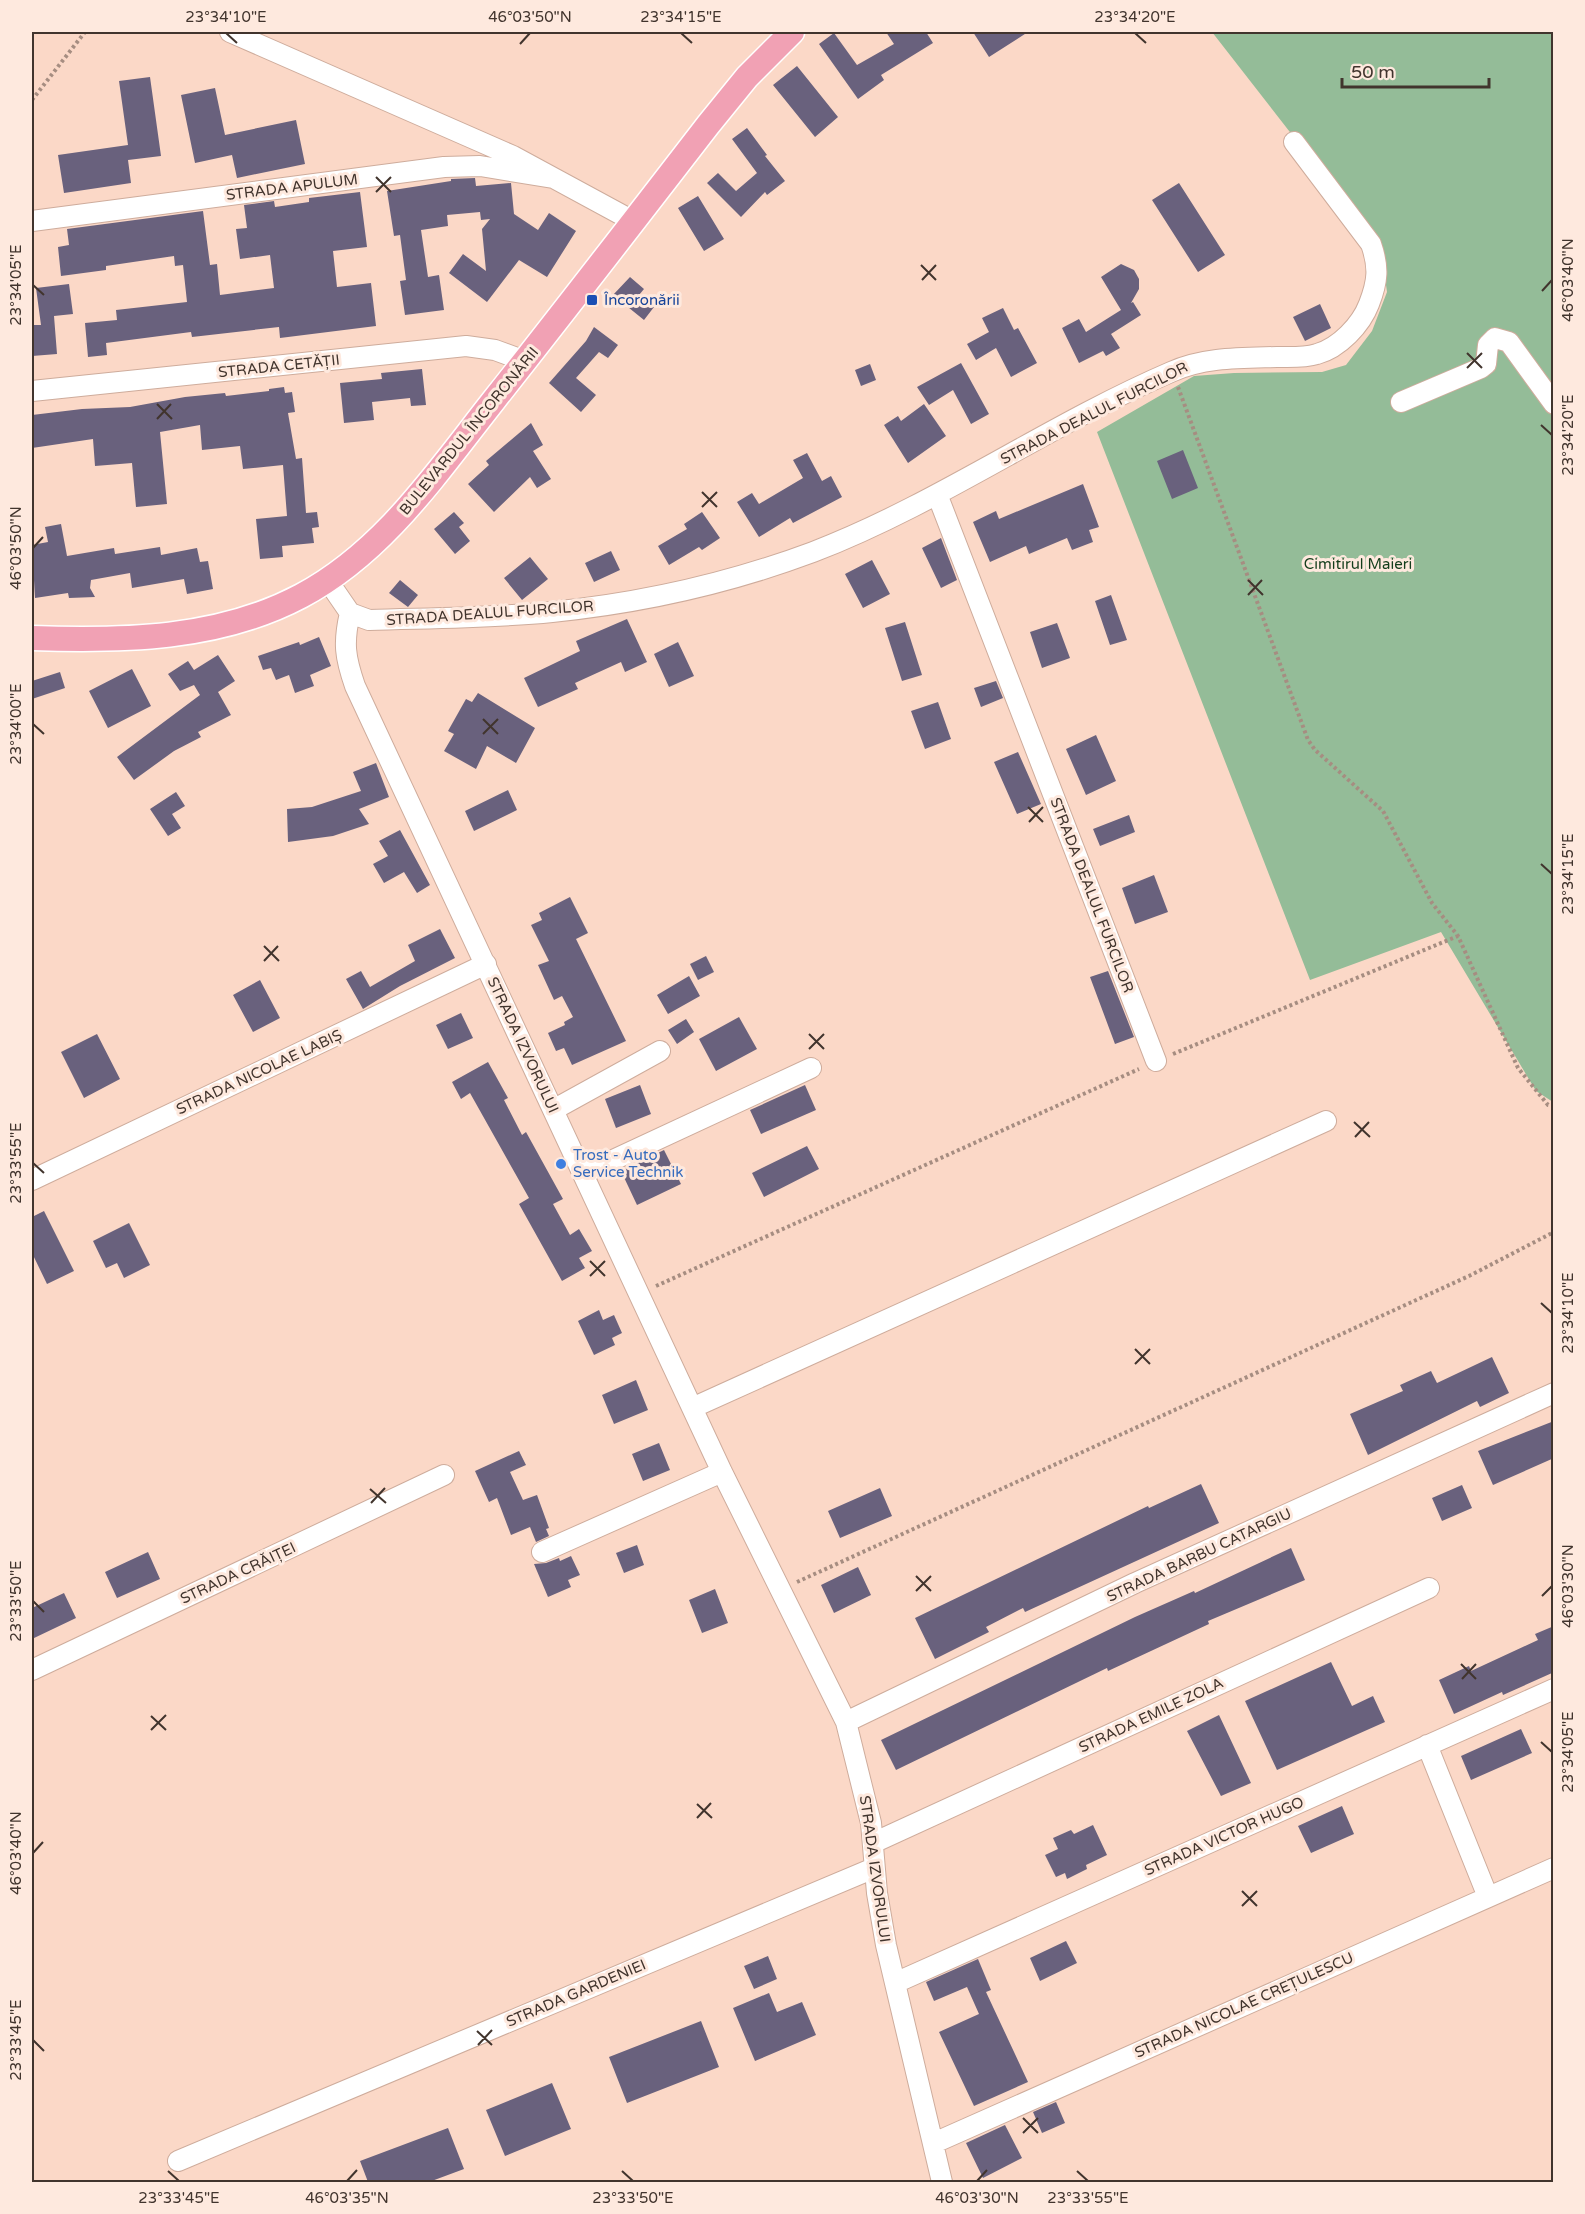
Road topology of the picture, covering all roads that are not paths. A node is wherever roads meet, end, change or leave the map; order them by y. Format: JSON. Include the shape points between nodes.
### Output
{"nodes":[{"id":1,"x":231,"y":32,"type":"edge"},
{"id":2,"x":792,"y":32,"type":"edge"},
{"id":3,"x":1294,"y":142,"type":"dead end"},
{"id":4,"x":553,"y":178,"type":"junction"},
{"id":5,"x":32,"y":221,"type":"edge"},
{"id":6,"x":633,"y":221,"type":"junction"},
{"id":7,"x":525,"y":362,"type":"junction"},
{"id":8,"x":32,"y":391,"type":"edge"},
{"id":9,"x":1401,"y":402,"type":"dead end"},
{"id":10,"x":1554,"y":404,"type":"edge"},
{"id":11,"x":937,"y":494,"type":"junction"},
{"id":12,"x":328,"y":581,"type":"junction"},
{"id":13,"x":350,"y":613,"type":"junction"},
{"id":14,"x":32,"y":638,"type":"edge"},
{"id":15,"x":486,"y":964,"type":"junction"},
{"id":16,"x":660,"y":1051,"type":"dead end"},
{"id":17,"x":1156,"y":1061,"type":"road end"},
{"id":18,"x":811,"y":1068,"type":"dead end"},
{"id":19,"x":553,"y":1110,"type":"junction"},
{"id":20,"x":1326,"y":1121,"type":"dead end"},
{"id":21,"x":583,"y":1174,"type":"junction"},
{"id":22,"x":32,"y":1180,"type":"edge"},
{"id":23,"x":1554,"y":1393,"type":"edge"},
{"id":24,"x":692,"y":1408,"type":"junction"},
{"id":25,"x":722,"y":1472,"type":"junction"},
{"id":26,"x":444,"y":1475,"type":"dead end"},
{"id":27,"x":543,"y":1552,"type":"dead end"},
{"id":28,"x":1429,"y":1588,"type":"dead end"},
{"id":29,"x":32,"y":1670,"type":"edge"},
{"id":30,"x":1554,"y":1689,"type":"edge"},
{"id":31,"x":846,"y":1722,"type":"junction"},
{"id":32,"x":1426,"y":1745,"type":"junction"},
{"id":33,"x":873,"y":1843,"type":"junction"},
{"id":34,"x":874,"y":1868,"type":"junction"},
{"id":35,"x":1554,"y":1868,"type":"edge"},
{"id":36,"x":1488,"y":1897,"type":"junction"},
{"id":37,"x":895,"y":1983,"type":"junction"},
{"id":38,"x":934,"y":2142,"type":"junction"},
{"id":39,"x":178,"y":2161,"type":"dead end"},
{"id":40,"x":942,"y":2182,"type":"edge"}],
"edges":[{"from":1,"to":4,"type":"street","name":"STRADA APULUM","via":[[513,156]]},
{"from":2,"to":6,"type":"main road","name":"BULEVARDUL ÎNCORONĂRII","via":[[747,77]]},
{"from":3,"to":11,"type":"street","name":"STRADA DEALUL FURCILOR","via":[[1371,244],[1378,262],[1378,280],[1366,311],[1338,344],[1319,354],[1218,359],[1171,371]]},
{"from":4,"to":5,"type":"street","name":"STRADA APULUM","via":[[480,166],[444,168]]},
{"from":4,"to":6,"type":"street","name":"STRADA APULUM"},
{"from":6,"to":7,"type":"main road","name":"BULEVARDUL ÎNCORONĂRII"},
{"from":7,"to":8,"type":"street","name":"STRADA CETĂȚII","via":[[495,350],[466,346]]},
{"from":7,"to":12,"type":"main road","name":"BULEVARDUL ÎNCORONĂRII","via":[[393,525]]},
{"from":9,"to":10,"type":"street","via":[[1481,368],[1486,364],[1488,345],[1495,338],[1509,342]]},
{"from":11,"to":13,"type":"street","name":"STRADA DEALUL FURCILOR","via":[[814,551],[755,572],[677,592],[549,612],[369,620]]},
{"from":11,"to":17,"type":"street","name":"STRADA DEALUL FURCILOR"},
{"from":12,"to":13,"type":"street"},
{"from":12,"to":14,"type":"main road","name":"BULEVARDUL ÎNCORONĂRII","via":[[268,611],[228,625],[178,635]]},
{"from":13,"to":15,"type":"street","name":"STRADA IZVORULUI","via":[[344,639],[355,686]]},
{"from":15,"to":19,"type":"street","name":"STRADA IZVORULUI"},
{"from":15,"to":22,"type":"street","name":"STRADA NICOLAE LABIȘ"},
{"from":16,"to":19,"type":"street"},
{"from":18,"to":21,"type":"street"},
{"from":19,"to":21,"type":"street","name":"STRADA IZVORULUI"},
{"from":20,"to":24,"type":"street"},
{"from":21,"to":24,"type":"street","name":"STRADA IZVORULUI"},
{"from":23,"to":31,"type":"street","name":"STRADA BARBU CATARGIU","via":[[1135,1583]]},
{"from":24,"to":25,"type":"street","name":"STRADA IZVORULUI"},
{"from":25,"to":27,"type":"street"},
{"from":25,"to":31,"type":"street","name":"STRADA IZVORULUI"},
{"from":26,"to":29,"type":"street","name":"STRADA CRĂIȚEI"},
{"from":28,"to":33,"type":"street","name":"STRADA EMILE ZOLA"},
{"from":30,"to":32,"type":"street","name":"STRADA VICTOR HUGO"},
{"from":31,"to":33,"type":"street","name":"STRADA IZVORULUI"},
{"from":32,"to":36,"type":"street"},
{"from":32,"to":37,"type":"street","name":"STRADA VICTOR HUGO"},
{"from":33,"to":34,"type":"street","name":"STRADA IZVORULUI"},
{"from":34,"to":37,"type":"street","name":"STRADA IZVORULUI"},
{"from":34,"to":39,"type":"street","name":"STRADA GARDENIEI"},
{"from":35,"to":36,"type":"street","name":"STRADA NICOLAE CREȚULESCU"},
{"from":36,"to":38,"type":"street","name":"STRADA NICOLAE CREȚULESCU"},
{"from":37,"to":38,"type":"street","name":"STRADA IZVORULUI"},
{"from":38,"to":40,"type":"street","name":"STRADA IZVORULUI"}]}
